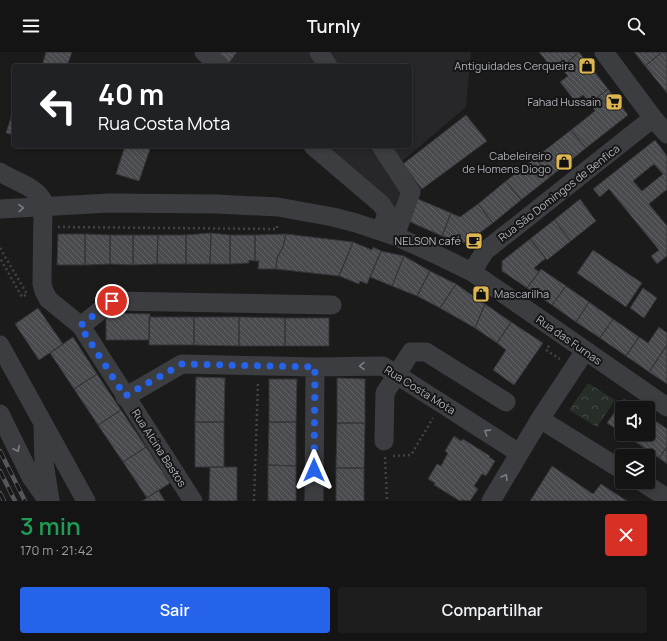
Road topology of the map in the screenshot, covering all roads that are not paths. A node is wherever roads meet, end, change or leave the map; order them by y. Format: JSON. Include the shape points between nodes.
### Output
{"nodes":[{"id":1,"x":204,"y":52,"type":"edge"},
{"id":2,"x":319,"y":52,"type":"edge"},
{"id":3,"x":604,"y":52,"type":"edge"},
{"id":4,"x":615,"y":52,"type":"edge"},
{"id":5,"x":218,"y":64,"type":"edge"},
{"id":6,"x":327,"y":64,"type":"edge"},
{"id":7,"x":653,"y":118,"type":"junction"},
{"id":8,"x":667,"y":134,"type":"edge"},
{"id":9,"x":315,"y":148,"type":"edge"},
{"id":10,"x":381,"y":148,"type":"edge"},
{"id":11,"x":0,"y":172,"type":"edge"},
{"id":12,"x":29,"y":187,"type":"junction"},
{"id":13,"x":110,"y":203,"type":"junction"},
{"id":14,"x":43,"y":208,"type":"junction"},
{"id":15,"x":0,"y":209,"type":"edge"},
{"id":16,"x":388,"y":233,"type":"junction"},
{"id":17,"x":472,"y":272,"type":"junction"},
{"id":18,"x":332,"y":305,"type":"dead end"},
{"id":19,"x":80,"y":326,"type":"junction"},
{"id":20,"x":0,"y":346,"type":"edge"},
{"id":21,"x":585,"y":351,"type":"junction"},
{"id":22,"x":315,"y":367,"type":"junction"},
{"id":23,"x":397,"y":374,"type":"junction"},
{"id":24,"x":125,"y":396,"type":"junction"},
{"id":25,"x":506,"y":402,"type":"dead end"},
{"id":26,"x":667,"y":407,"type":"edge"},
{"id":27,"x":0,"y":414,"type":"edge"},
{"id":28,"x":540,"y":419,"type":"junction"},
{"id":29,"x":42,"y":422,"type":"junction"},
{"id":30,"x":384,"y":448,"type":"road end"},
{"id":31,"x":519,"y":453,"type":"junction"},
{"id":32,"x":615,"y":466,"type":"edge"},
{"id":33,"x":653,"y":489,"type":"edge"},
{"id":34,"x":667,"y":498,"type":"edge"},
{"id":35,"x":49,"y":501,"type":"edge"},
{"id":36,"x":86,"y":501,"type":"edge"},
{"id":37,"x":194,"y":501,"type":"edge"},
{"id":38,"x":314,"y":501,"type":"edge"},
{"id":39,"x":491,"y":501,"type":"edge"}],
"edges":[{"from":1,"to":5,"type":"street"},
{"from":2,"to":6,"type":"street"},
{"from":3,"to":7,"type":"street"},
{"from":4,"to":7,"type":"street","via":[[639,82]]},
{"from":7,"to":8,"type":"street"},
{"from":7,"to":17,"type":"street","name":"Rua São Domingos de Benfica","via":[[486,251]]},
{"from":9,"to":16,"type":"street","via":[[381,204],[387,213]]},
{"from":10,"to":16,"type":"street","via":[[411,192]]},
{"from":11,"to":12,"type":"street"},
{"from":12,"to":13,"type":"street","via":[[59,196]]},
{"from":12,"to":14,"type":"street","via":[[41,196]]},
{"from":13,"to":14,"type":"street"},
{"from":13,"to":16,"type":"street","name":"Rua das Furnas","via":[[278,207],[333,217]]},
{"from":15,"to":14,"type":"street","one_way":true},
{"from":14,"to":19,"type":"street","name":"Rua Alcina Bastos","via":[[44,291],[53,305]]},
{"from":16,"to":17,"type":"street","name":"Rua das Furnas"},
{"from":17,"to":21,"type":"street","name":"Rua das Furnas"},
{"from":18,"to":19,"type":"street","via":[[112,301]]},
{"from":19,"to":24,"type":"street","name":"Rua Alcina Bastos"},
{"from":20,"to":29,"type":"street"},
{"from":21,"to":26,"type":"street","name":"Rua das Furnas"},
{"from":21,"to":28,"type":"street"},
{"from":23,"to":22,"type":"street","name":"Rua Costa Mota","one_way":true,"via":[[383,366]]},
{"from":22,"to":24,"type":"street","name":"Rua Costa Mota","via":[[182,364]]},
{"from":22,"to":38,"type":"street"},
{"from":23,"to":25,"type":"street","via":[[412,352],[426,352]]},
{"from":23,"to":30,"type":"street","via":[[385,393]]},
{"from":31,"to":23,"type":"street","name":"Rua Costa Mota","one_way":true},
{"from":24,"to":37,"type":"street","name":"Rua Alcina Bastos"},
{"from":27,"to":35,"type":"street","one_way":true,"via":[[31,477]]},
{"from":28,"to":31,"type":"street"},
{"from":28,"to":32,"type":"street"},
{"from":29,"to":35,"type":"street"},
{"from":29,"to":36,"type":"street"},
{"from":39,"to":31,"type":"street","one_way":true},
{"from":33,"to":34,"type":"street"}]}
